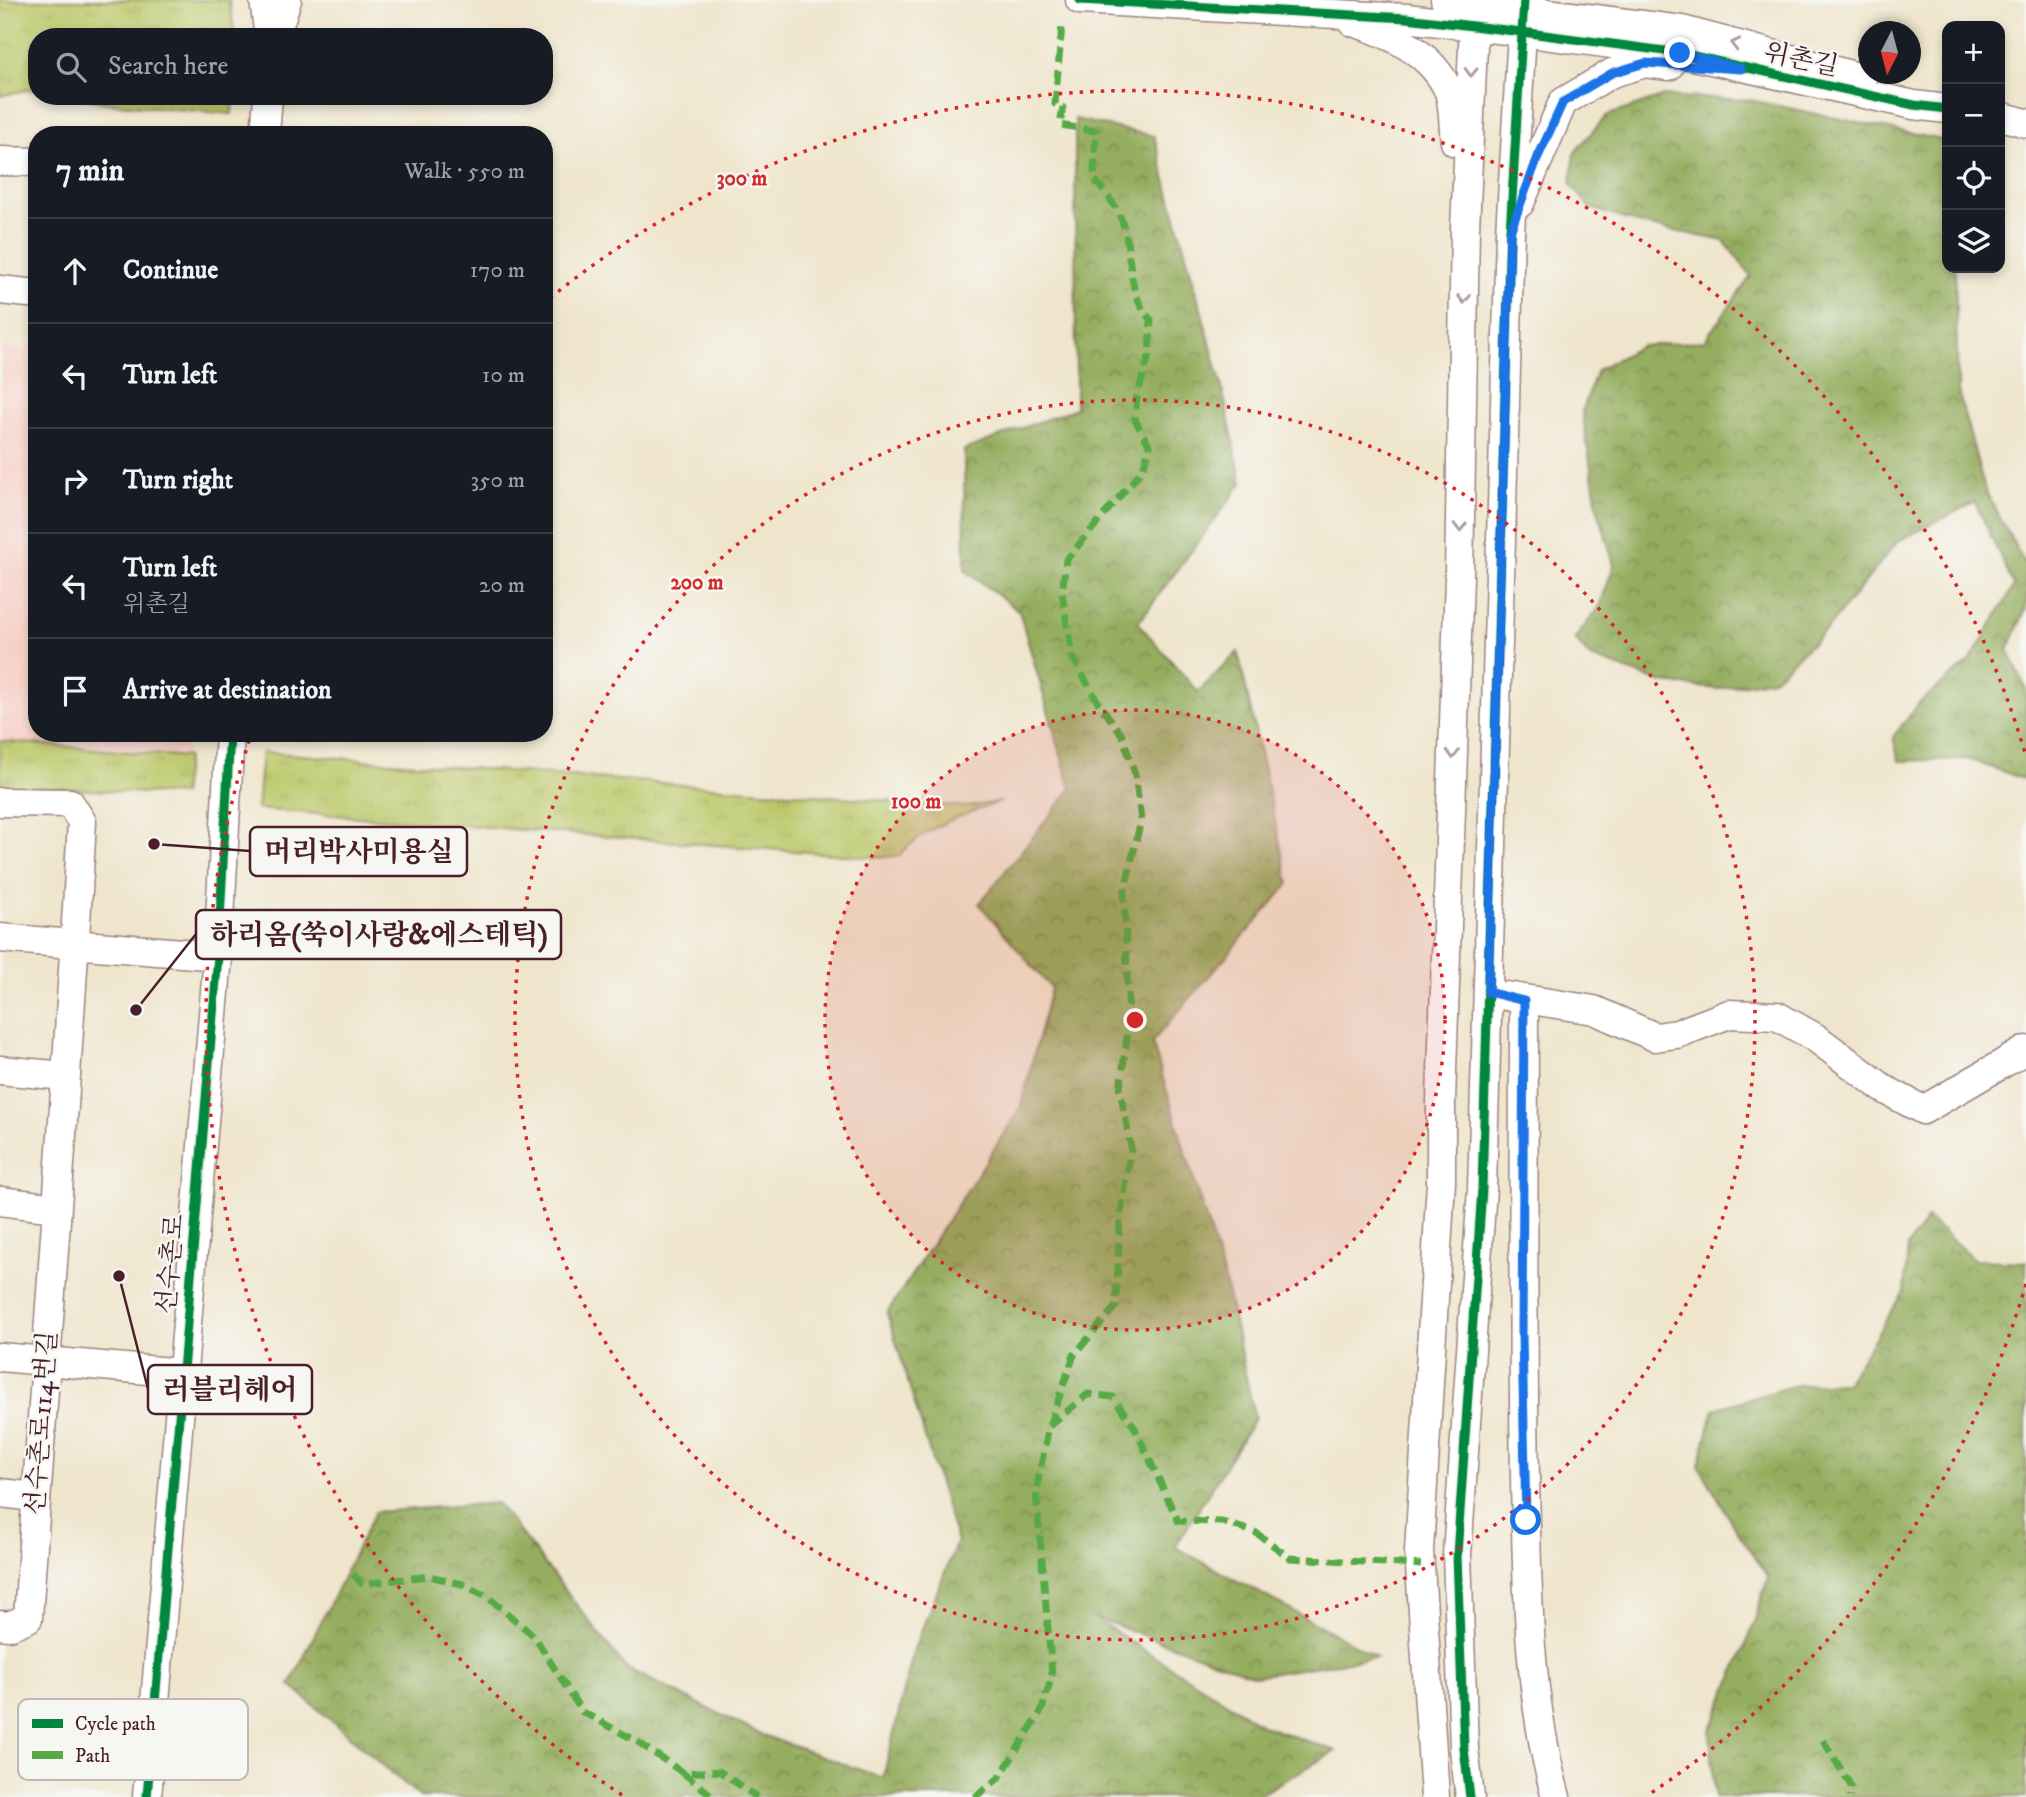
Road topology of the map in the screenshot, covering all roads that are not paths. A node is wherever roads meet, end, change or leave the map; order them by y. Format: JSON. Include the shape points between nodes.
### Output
{"nodes":[{"id":1,"x":264,"y":0,"type":"edge"},
{"id":2,"x":287,"y":0,"type":"edge"},
{"id":3,"x":1080,"y":0,"type":"edge"},
{"id":4,"x":1445,"y":0,"type":"edge"},
{"id":5,"x":1586,"y":0,"type":"edge"},
{"id":6,"x":1474,"y":10,"type":"edge"},
{"id":7,"x":1324,"y":13,"type":"junction"},
{"id":8,"x":1523,"y":13,"type":"edge"},
{"id":9,"x":268,"y":28,"type":"edge"},
{"id":10,"x":278,"y":28,"type":"edge"},
{"id":11,"x":1682,"y":30,"type":"junction"},
{"id":12,"x":1741,"y":69,"type":"junction"},
{"id":13,"x":267,"y":105,"type":"edge"},
{"id":14,"x":1914,"y":105,"type":"junction"},
{"id":15,"x":1942,"y":108,"type":"edge"},
{"id":16,"x":2005,"y":117,"type":"edge"},
{"id":17,"x":2026,"y":123,"type":"edge"},
{"id":18,"x":266,"y":126,"type":"edge"},
{"id":19,"x":0,"y":161,"type":"edge"},
{"id":20,"x":28,"y":162,"type":"edge"},
{"id":21,"x":1465,"y":229,"type":"junction"},
{"id":22,"x":1510,"y":232,"type":"junction"},
{"id":23,"x":0,"y":290,"type":"edge"},
{"id":24,"x":28,"y":293,"type":"edge"},
{"id":25,"x":230,"y":742,"type":"edge"},
{"id":26,"x":0,"y":802,"type":"edge"},
{"id":27,"x":0,"y":938,"type":"edge"},
{"id":28,"x":75,"y":942,"type":"junction"},
{"id":29,"x":218,"y":956,"type":"junction"},
{"id":30,"x":1488,"y":992,"type":"junction"},
{"id":31,"x":1524,"y":1001,"type":"junction"},
{"id":32,"x":2026,"y":1050,"type":"edge"},
{"id":33,"x":0,"y":1070,"type":"edge"},
{"id":34,"x":65,"y":1076,"type":"junction"},
{"id":35,"x":0,"y":1201,"type":"edge"},
{"id":36,"x":55,"y":1208,"type":"junction"},
{"id":37,"x":0,"y":1357,"type":"edge"},
{"id":38,"x":48,"y":1363,"type":"junction"},
{"id":39,"x":183,"y":1373,"type":"junction"},
{"id":40,"x":0,"y":1493,"type":"edge"},
{"id":41,"x":36,"y":1497,"type":"junction"},
{"id":42,"x":5,"y":1626,"type":"edge"},
{"id":43,"x":155,"y":1699,"type":"edge"},
{"id":44,"x":1435,"y":1797,"type":"edge"},
{"id":45,"x":1470,"y":1797,"type":"edge"},
{"id":46,"x":1556,"y":1797,"type":"edge"}],
"edges":[{"from":1,"to":9,"type":"street"},
{"from":2,"to":10,"type":"street"},
{"from":3,"to":7,"type":"street"},
{"from":4,"to":6,"type":"street"},
{"from":5,"to":11,"type":"street"},
{"from":6,"to":7,"type":"street","via":[[1407,18]]},
{"from":6,"to":8,"type":"street"},
{"from":6,"to":21,"type":"street","one_way":true},
{"from":7,"to":21,"type":"street","via":[[1375,29],[1429,61],[1449,93]]},
{"from":8,"to":11,"type":"street"},
{"from":8,"to":12,"type":"street","name":"위촌길"},
{"from":8,"to":22,"type":"street"},
{"from":14,"to":11,"type":"street","one_way":true,"via":[[1853,74]]},
{"from":12,"to":14,"type":"street","name":"위촌길"},
{"from":12,"to":22,"type":"street","via":[[1645,63],[1612,73],[1563,102]]},
{"from":13,"to":18,"type":"street"},
{"from":14,"to":15,"type":"street","name":"위촌길"},
{"from":16,"to":17,"type":"street"},
{"from":19,"to":20,"type":"street"},
{"from":21,"to":44,"type":"street","one_way":true,"via":[[1441,1182],[1419,1551]]},
{"from":22,"to":30,"type":"street"},
{"from":23,"to":24,"type":"street"},
{"from":25,"to":29,"type":"street","name":"선수촌로"},
{"from":26,"to":28,"type":"street","name":"선수촌로114번길","via":[[70,803],[82,822]]},
{"from":27,"to":28,"type":"street"},
{"from":28,"to":29,"type":"street"},
{"from":28,"to":34,"type":"street","name":"선수촌로114번길"},
{"from":29,"to":39,"type":"street","name":"선수촌로"},
{"from":30,"to":31,"type":"street"},
{"from":30,"to":45,"type":"street","via":[[1482,1189],[1457,1555]]},
{"from":31,"to":32,"type":"street","via":[[1594,1010],[1655,1037],[1677,1034],[1729,1014],[1777,1016],[1923,1110]]},
{"from":31,"to":46,"type":"street","via":[[1526,1520],[1533,1664],[1543,1751]]},
{"from":33,"to":34,"type":"street"},
{"from":34,"to":36,"type":"street","name":"선수촌로114번길"},
{"from":35,"to":36,"type":"street"},
{"from":36,"to":38,"type":"street","name":"선수촌로114번길"},
{"from":37,"to":38,"type":"street"},
{"from":38,"to":39,"type":"street"},
{"from":38,"to":41,"type":"street","name":"선수촌로114번길"},
{"from":39,"to":43,"type":"street","name":"선수촌로"},
{"from":40,"to":41,"type":"street"},
{"from":41,"to":42,"type":"street","name":"선수촌로114번길","via":[[28,1618]]}]}
